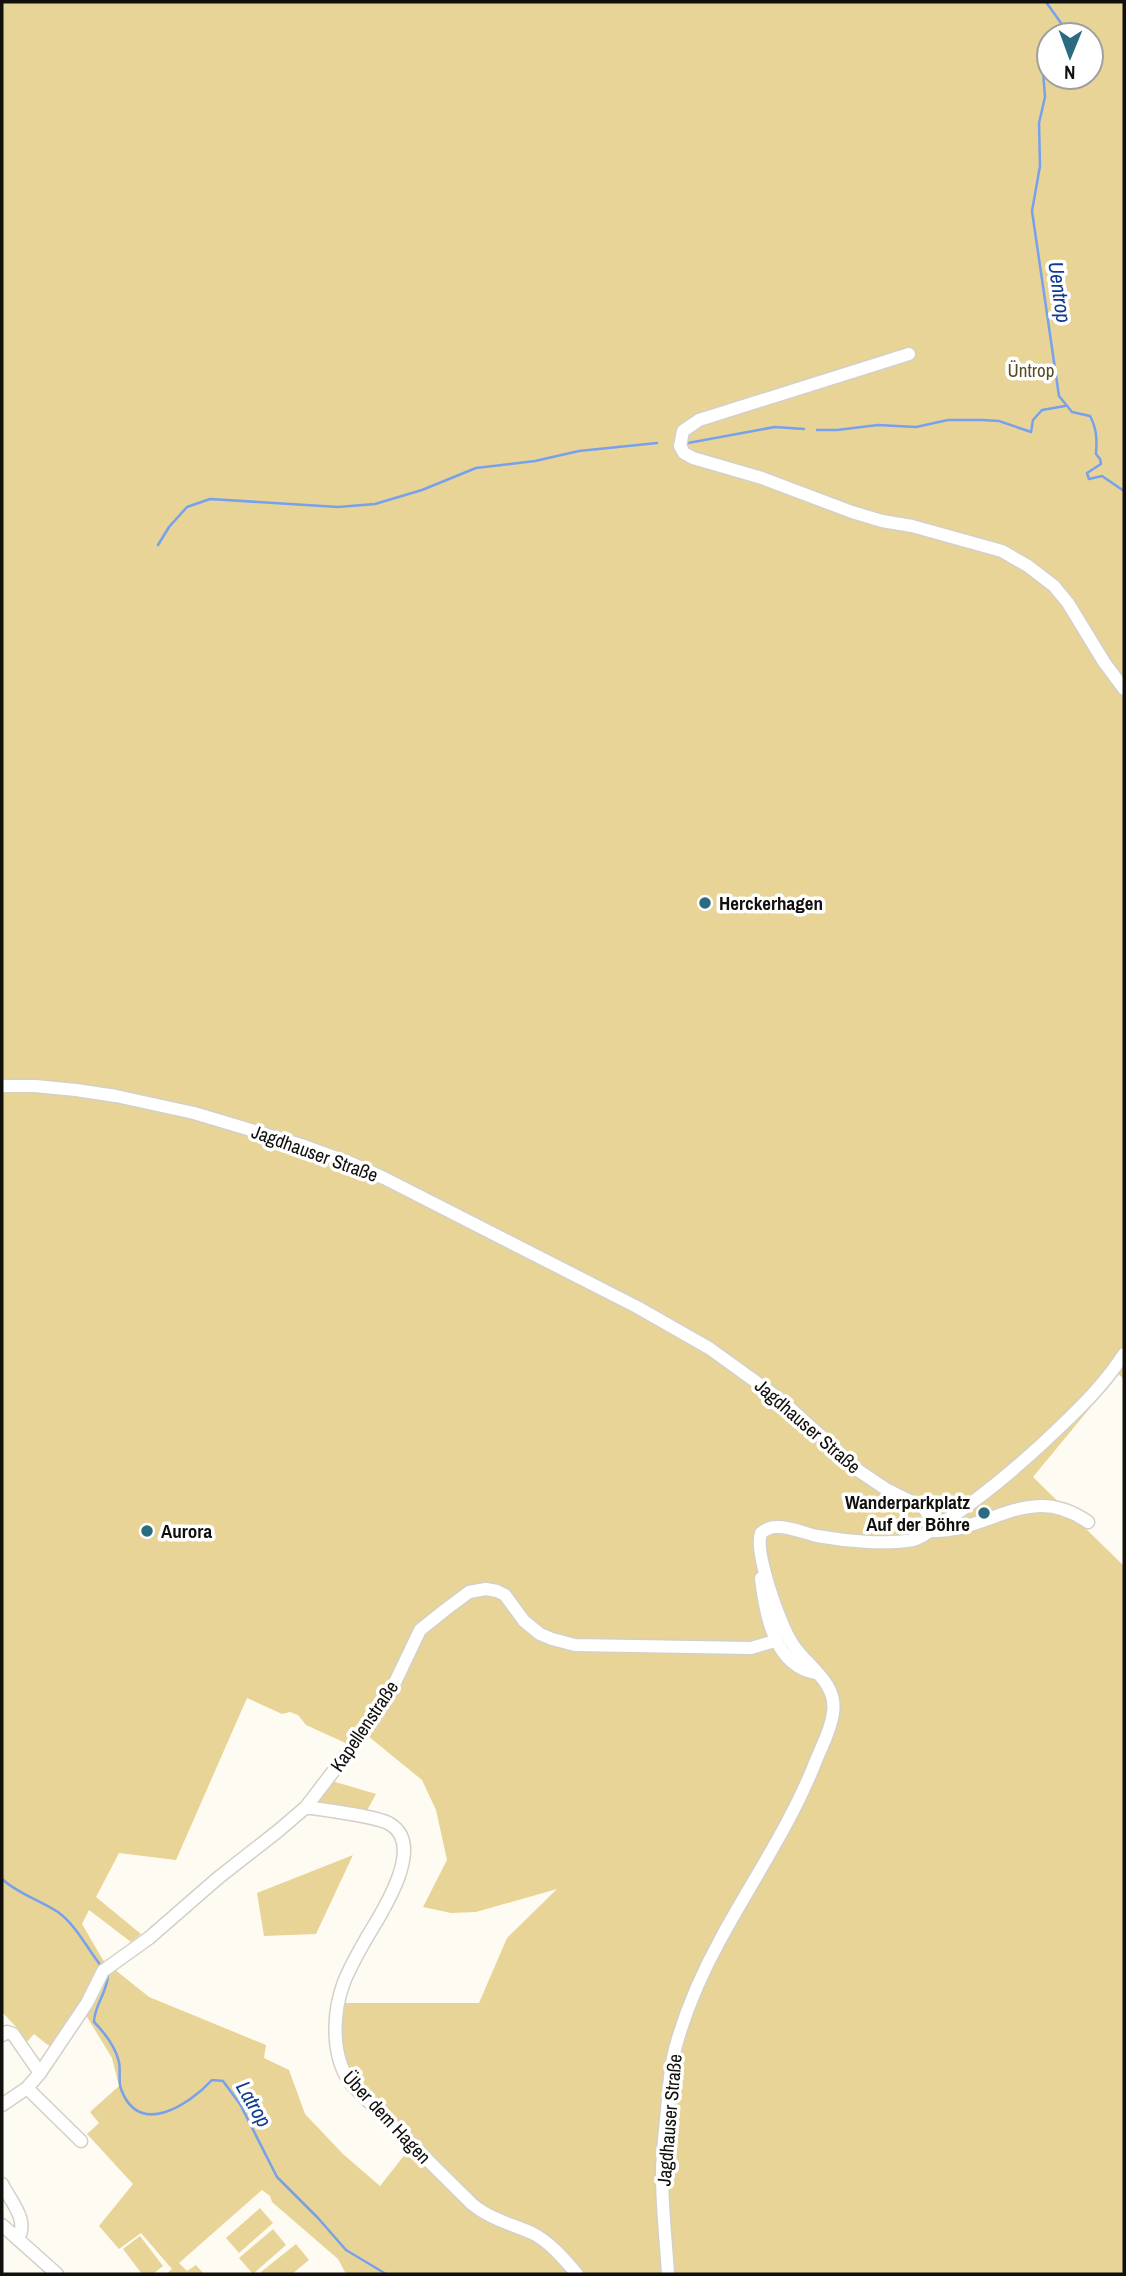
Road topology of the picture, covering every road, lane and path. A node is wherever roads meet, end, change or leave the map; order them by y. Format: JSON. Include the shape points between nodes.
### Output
{"nodes":[{"id":1,"x":909,"y":354,"type":"dead end"},
{"id":2,"x":1124,"y":689,"type":"edge"},
{"id":3,"x":2,"y":1087,"type":"edge"},
{"id":4,"x":1124,"y":1354,"type":"edge"},
{"id":5,"x":1088,"y":1522,"type":"dead end"},
{"id":6,"x":929,"y":1531,"type":"junction"},
{"id":7,"x":763,"y":1564,"type":"junction"},
{"id":8,"x":775,"y":1641,"type":"junction"},
{"id":9,"x":817,"y":1673,"type":"junction"},
{"id":10,"x":306,"y":1807,"type":"junction"},
{"id":11,"x":2,"y":2035,"type":"edge"},
{"id":12,"x":40,"y":2073,"type":"junction"},
{"id":13,"x":27,"y":2088,"type":"junction"},
{"id":14,"x":2,"y":2105,"type":"edge"},
{"id":15,"x":81,"y":2141,"type":"dead end"},
{"id":16,"x":2,"y":2184,"type":"edge"},
{"id":17,"x":2,"y":2225,"type":"edge"},
{"id":18,"x":18,"y":2239,"type":"junction"},
{"id":19,"x":57,"y":2274,"type":"edge"},
{"id":20,"x":577,"y":2274,"type":"edge"},
{"id":21,"x":668,"y":2274,"type":"edge"}],
"edges":[{"from":1,"to":2,"type":"street","via":[[699,420],[683,431],[680,446],[693,458],[852,512],[1003,551],[1054,586]]},
{"from":3,"to":6,"type":"street","name":"Jagdhauser Straße","via":[[76,1090],[201,1115],[320,1152],[404,1187],[709,1348],[780,1400],[859,1471],[924,1508],[931,1520]]},
{"from":4,"to":6,"type":"street","via":[[1111,1375],[1038,1448],[988,1491]]},
{"from":5,"to":6,"type":"street","via":[[1052,1507],[1027,1506],[957,1529]]},
{"from":6,"to":7,"type":"street","name":"Jagdhauser Straße","via":[[914,1540],[881,1541],[821,1537],[774,1527],[760,1536]]},
{"from":7,"to":8,"type":"street","via":[[762,1588]]},
{"from":7,"to":9,"type":"street","name":"Jagdhauser Straße","via":[[788,1637]]},
{"from":8,"to":9,"type":"street","via":[[798,1666]]},
{"from":8,"to":10,"type":"street","name":"Kapellenstraße","via":[[751,1648],[575,1645],[540,1634],[501,1593],[486,1589],[469,1592],[420,1630],[390,1693]]},
{"from":9,"to":21,"type":"street","name":"Jagdhauser Straße","via":[[834,1700],[829,1730],[790,1819],[702,1974],[676,2045],[662,2172]]},
{"from":10,"to":12,"type":"street","name":"Kapellenstraße","via":[[107,1968]]},
{"from":10,"to":20,"type":"street","name":"Über dem Hagen","via":[[386,1822],[403,1843],[395,1886],[341,1993],[337,2044],[342,2070],[466,2198],[485,2214],[544,2240]]},
{"from":11,"to":12,"type":"street","via":[[13,2034]]},
{"from":12,"to":13,"type":"street","name":"Kapellenstraße"},
{"from":13,"to":14,"type":"street","name":"Kapellenstraße"},
{"from":13,"to":15,"type":"street"},
{"from":16,"to":18,"type":"street","via":[[22,2221]]},
{"from":17,"to":18,"type":"street"},
{"from":18,"to":19,"type":"street"}]}
